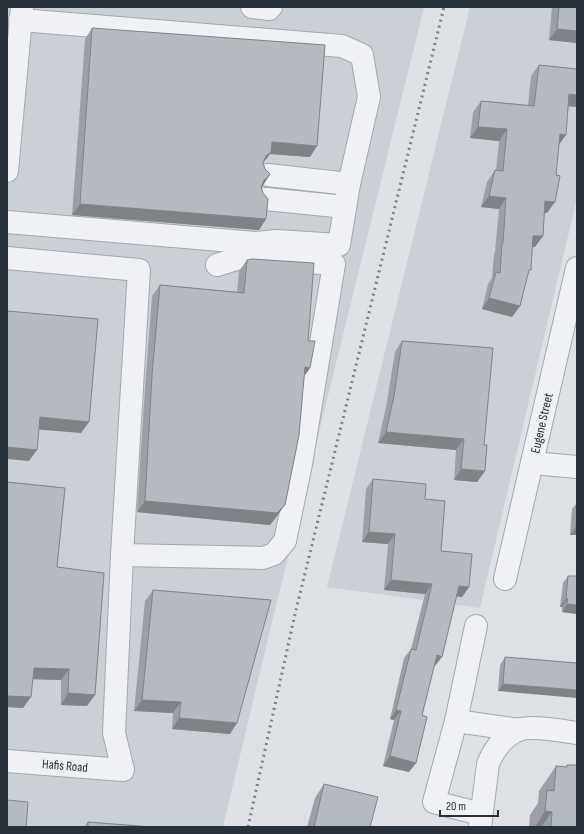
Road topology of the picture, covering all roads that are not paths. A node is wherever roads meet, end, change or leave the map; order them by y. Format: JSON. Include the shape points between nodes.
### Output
{"nodes":[{"id":1,"x":252,"y":7,"type":"edge"},
{"id":2,"x":271,"y":7,"type":"edge"},
{"id":3,"x":21,"y":13,"type":"edge"},
{"id":4,"x":13,"y":44,"type":"edge"},
{"id":5,"x":8,"y":159,"type":"edge"},
{"id":6,"x":268,"y":175,"type":"edge"},
{"id":7,"x":349,"y":184,"type":"junction"},
{"id":8,"x":266,"y":199,"type":"edge"},
{"id":9,"x":345,"y":207,"type":"junction"},
{"id":10,"x":7,"y":222,"type":"edge"},
{"id":11,"x":7,"y":258,"type":"edge"},
{"id":12,"x":217,"y":265,"type":"dead end"},
{"id":13,"x":577,"y":268,"type":"edge"},
{"id":14,"x":532,"y":463,"type":"junction"},
{"id":15,"x":577,"y":467,"type":"edge"},
{"id":16,"x":122,"y":555,"type":"junction"},
{"id":17,"x":505,"y":579,"type":"dead end"},
{"id":18,"x":476,"y":626,"type":"dead end"},
{"id":19,"x":456,"y":721,"type":"junction"},
{"id":20,"x":519,"y":730,"type":"junction"},
{"id":21,"x":577,"y":733,"type":"edge"},
{"id":22,"x":7,"y":761,"type":"edge"},
{"id":23,"x":480,"y":821,"type":"edge"}],
"edges":[{"from":1,"to":2,"type":"street"},
{"from":3,"to":4,"type":"street"},
{"from":3,"to":7,"type":"street","via":[[342,46],[362,55],[369,97]]},
{"from":4,"to":5,"type":"street"},
{"from":6,"to":7,"type":"street"},
{"from":7,"to":9,"type":"street"},
{"from":8,"to":9,"type":"street"},
{"from":9,"to":10,"type":"street","via":[[339,245],[277,241],[256,243]]},
{"from":11,"to":16,"type":"street","via":[[139,270]]},
{"from":12,"to":16,"type":"street","via":[[243,257],[334,264],[301,464],[285,541],[274,554],[263,558]]},
{"from":13,"to":14,"type":"street","name":"Eugene Street"},
{"from":14,"to":15,"type":"street"},
{"from":14,"to":17,"type":"street","name":"Eugene Street"},
{"from":16,"to":22,"type":"street","name":"Hafis Road","via":[[114,733],[123,770]]},
{"from":18,"to":19,"type":"street"},
{"from":19,"to":20,"type":"street"},
{"from":19,"to":23,"type":"street","via":[[434,802]]},
{"from":20,"to":21,"type":"street","via":[[543,728]]},
{"from":20,"to":23,"type":"street","via":[[504,739],[491,756]]}]}
